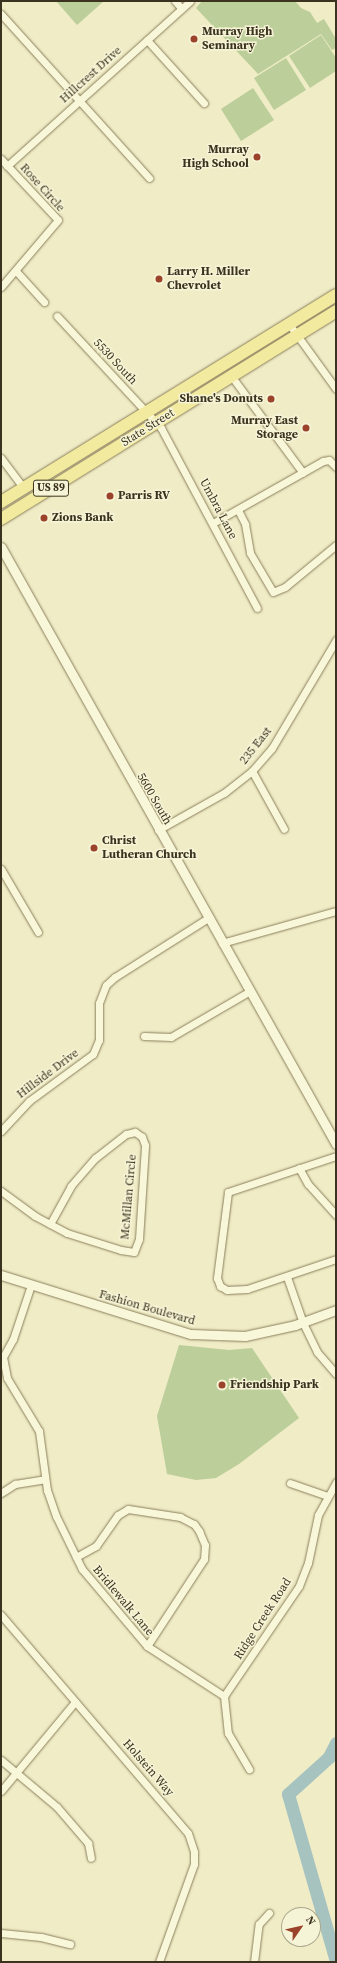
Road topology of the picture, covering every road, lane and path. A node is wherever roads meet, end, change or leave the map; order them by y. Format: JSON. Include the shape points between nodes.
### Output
{"nodes":[{"id":1,"x":175,"y":1,"type":"edge"},
{"id":2,"x":190,"y":1,"type":"edge"},
{"id":3,"x":182,"y":8,"type":"junction"},
{"id":4,"x":1,"y":14,"type":"edge"},
{"id":5,"x":148,"y":40,"type":"junction"},
{"id":6,"x":80,"y":100,"type":"junction"},
{"id":7,"x":204,"y":103,"type":"dead end"},
{"id":8,"x":1,"y":160,"type":"edge"},
{"id":9,"x":7,"y":166,"type":"junction"},
{"id":10,"x":149,"y":178,"type":"dead end"},
{"id":11,"x":16,"y":271,"type":"junction"},
{"id":12,"x":1,"y":287,"type":"edge"},
{"id":13,"x":336,"y":295,"type":"edge"},
{"id":14,"x":44,"y":302,"type":"dead end"},
{"id":15,"x":336,"y":311,"type":"edge"},
{"id":16,"x":57,"y":316,"type":"dead end"},
{"id":17,"x":289,"y":324,"type":"junction"},
{"id":18,"x":298,"y":336,"type":"junction"},
{"id":19,"x":232,"y":377,"type":"junction"},
{"id":20,"x":336,"y":389,"type":"edge"},
{"id":21,"x":147,"y":412,"type":"junction"},
{"id":22,"x":157,"y":423,"type":"junction"},
{"id":23,"x":1,"y":458,"type":"edge"},
{"id":24,"x":336,"y":467,"type":"edge"},
{"id":25,"x":303,"y":473,"type":"junction"},
{"id":26,"x":24,"y":488,"type":"junction"},
{"id":27,"x":1,"y":502,"type":"edge"},
{"id":28,"x":238,"y":510,"type":"junction"},
{"id":29,"x":1,"y":519,"type":"edge"},
{"id":30,"x":213,"y":523,"type":"junction"},
{"id":31,"x":336,"y":545,"type":"edge"},
{"id":32,"x":1,"y":547,"type":"edge"},
{"id":33,"x":257,"y":608,"type":"dead end"},
{"id":34,"x":336,"y":640,"type":"edge"},
{"id":35,"x":252,"y":771,"type":"junction"},
{"id":36,"x":284,"y":829,"type":"dead end"},
{"id":37,"x":158,"y":830,"type":"junction"},
{"id":38,"x":1,"y":868,"type":"edge"},
{"id":39,"x":336,"y":911,"type":"edge"},
{"id":40,"x":208,"y":918,"type":"junction"},
{"id":41,"x":38,"y":932,"type":"dead end"},
{"id":42,"x":222,"y":943,"type":"junction"},
{"id":43,"x":250,"y":991,"type":"junction"},
{"id":44,"x":144,"y":1036,"type":"dead end"},
{"id":45,"x":1,"y":1131,"type":"edge"},
{"id":46,"x":336,"y":1144,"type":"edge"},
{"id":47,"x":336,"y":1156,"type":"edge"},
{"id":48,"x":299,"y":1168,"type":"junction"},
{"id":49,"x":1,"y":1190,"type":"edge"},
{"id":50,"x":336,"y":1214,"type":"edge"},
{"id":51,"x":50,"y":1224,"type":"junction"},
{"id":52,"x":336,"y":1259,"type":"edge"},
{"id":53,"x":1,"y":1275,"type":"edge"},
{"id":54,"x":287,"y":1277,"type":"junction"},
{"id":55,"x":31,"y":1285,"type":"junction"},
{"id":56,"x":336,"y":1310,"type":"edge"},
{"id":57,"x":303,"y":1323,"type":"junction"},
{"id":58,"x":336,"y":1374,"type":"edge"},
{"id":59,"x":45,"y":1479,"type":"junction"},
{"id":60,"x":336,"y":1482,"type":"edge"},
{"id":61,"x":290,"y":1484,"type":"dead end"},
{"id":62,"x":1,"y":1493,"type":"edge"},
{"id":63,"x":327,"y":1496,"type":"junction"},
{"id":64,"x":76,"y":1557,"type":"junction"},
{"id":65,"x":1,"y":1615,"type":"edge"},
{"id":66,"x":147,"y":1646,"type":"junction"},
{"id":67,"x":224,"y":1696,"type":"junction"},
{"id":68,"x":75,"y":1702,"type":"junction"},
{"id":69,"x":1,"y":1760,"type":"edge"},
{"id":70,"x":249,"y":1769,"type":"dead end"},
{"id":71,"x":16,"y":1772,"type":"junction"},
{"id":72,"x":1,"y":1791,"type":"edge"},
{"id":73,"x":91,"y":1858,"type":"dead end"},
{"id":74,"x":269,"y":1912,"type":"dead end"},
{"id":75,"x":1,"y":1932,"type":"edge"},
{"id":76,"x":70,"y":1944,"type":"dead end"},
{"id":77,"x":159,"y":1962,"type":"edge"},
{"id":78,"x":254,"y":1962,"type":"edge"}],
"edges":[{"from":1,"to":3,"type":"street"},
{"from":2,"to":3,"type":"street","name":"Hillcrest Drive"},
{"from":3,"to":5,"type":"street","name":"Hillcrest Drive"},
{"from":4,"to":6,"type":"street"},
{"from":5,"to":6,"type":"street","name":"Hillcrest Drive"},
{"from":5,"to":7,"type":"street"},
{"from":6,"to":9,"type":"street","name":"Hillcrest Drive"},
{"from":6,"to":10,"type":"street"},
{"from":8,"to":9,"type":"street","name":"Rose Circle"},
{"from":9,"to":11,"type":"street","name":"Rose Circle","via":[[58,220]]},
{"from":11,"to":12,"type":"street","name":"Rose Circle"},
{"from":11,"to":14,"type":"street"},
{"from":13,"to":17,"type":"main road","name":"State Street","number":"US 89"},
{"from":15,"to":18,"type":"main road","name":"State Street","number":"US 89"},
{"from":16,"to":21,"type":"street","name":"5530 South"},
{"from":17,"to":18,"type":"street"},
{"from":17,"to":21,"type":"main road","name":"State Street","number":"US 89"},
{"from":18,"to":19,"type":"main road","name":"State Street","number":"US 89"},
{"from":18,"to":20,"type":"street"},
{"from":19,"to":22,"type":"main road","name":"State Street","number":"US 89"},
{"from":19,"to":25,"type":"street"},
{"from":21,"to":22,"type":"street","name":"5530 South"},
{"from":21,"to":26,"type":"main road","name":"State Street","number":"US 89"},
{"from":22,"to":29,"type":"main road","name":"State Street","number":"US 89"},
{"from":22,"to":30,"type":"street","name":"Umbra Lane"},
{"from":23,"to":26,"type":"street"},
{"from":24,"to":25,"type":"street","via":[[329,460]]},
{"from":25,"to":28,"type":"street"},
{"from":26,"to":27,"type":"main road","name":"State Street","number":"US 89"},
{"from":28,"to":30,"type":"street"},
{"from":28,"to":31,"type":"street","via":[[245,524],[250,553],[273,592],[284,587]]},
{"from":30,"to":33,"type":"street","name":"Umbra Lane"},
{"from":32,"to":37,"type":"street","name":"5600 South"},
{"from":34,"to":35,"type":"street","name":"235 East","via":[[272,748]]},
{"from":35,"to":36,"type":"street"},
{"from":35,"to":37,"type":"street","name":"235 East","via":[[224,793]]},
{"from":37,"to":40,"type":"street","name":"5600 South"},
{"from":38,"to":41,"type":"street"},
{"from":39,"to":42,"type":"street"},
{"from":40,"to":42,"type":"street","name":"5600 South"},
{"from":40,"to":45,"type":"street","name":"Hillside Drive","via":[[114,977],[106,985],[100,1003],[99,1040],[93,1054],[28,1101]]},
{"from":42,"to":43,"type":"street","name":"5600 South"},
{"from":43,"to":44,"type":"street","via":[[171,1037]]},
{"from":43,"to":46,"type":"street","name":"5600 South"},
{"from":47,"to":48,"type":"street"},
{"from":48,"to":50,"type":"street","via":[[313,1190]]},
{"from":48,"to":54,"type":"street","via":[[228,1192],[217,1274],[220,1286],[227,1290],[247,1289]]},
{"from":49,"to":51,"type":"street"},
{"from":51,"to":51,"type":"street","name":"McMillan Circle","via":[[67,1233],[134,1252],[138,1239],[145,1145],[142,1137],[135,1132],[123,1136],[83,1170]]},
{"from":52,"to":54,"type":"street"},
{"from":53,"to":55,"type":"street","name":"Fashion Boulevard"},
{"from":54,"to":57,"type":"street"},
{"from":55,"to":57,"type":"street","name":"Fashion Boulevard","via":[[191,1334],[245,1336]]},
{"from":55,"to":59,"type":"street","name":"Bridlewalk Lane","via":[[13,1339],[3,1357],[7,1378],[39,1431]]},
{"from":56,"to":57,"type":"street","name":"Fashion Boulevard"},
{"from":57,"to":58,"type":"street","via":[[317,1352]]},
{"from":59,"to":62,"type":"street","via":[[15,1484]]},
{"from":59,"to":64,"type":"street","name":"Bridlewalk Lane","via":[[50,1500]]},
{"from":60,"to":63,"type":"street","name":"Ridge Creek Road"},
{"from":61,"to":63,"type":"street"},
{"from":63,"to":67,"type":"street","name":"Ridge Creek Road","via":[[318,1515],[308,1563],[299,1586]]},
{"from":64,"to":66,"type":"street","name":"Bridlewalk Lane","via":[[90,1580]]},
{"from":64,"to":66,"type":"street","via":[[101,1542],[123,1511],[138,1509],[186,1519],[199,1531],[205,1545],[204,1559]]},
{"from":65,"to":68,"type":"street","name":"Holstein Way"},
{"from":66,"to":67,"type":"street","name":"Bridlewalk Lane"},
{"from":67,"to":70,"type":"street","via":[[228,1733]]},
{"from":68,"to":71,"type":"street"},
{"from":68,"to":77,"type":"street","name":"Holstein Way","via":[[180,1823],[192,1842],[194,1864]]},
{"from":69,"to":71,"type":"street"},
{"from":71,"to":72,"type":"street"},
{"from":71,"to":73,"type":"street","via":[[57,1807],[88,1843]]},
{"from":74,"to":78,"type":"street","via":[[259,1924]]},
{"from":75,"to":76,"type":"street","via":[[42,1937]]}]}
